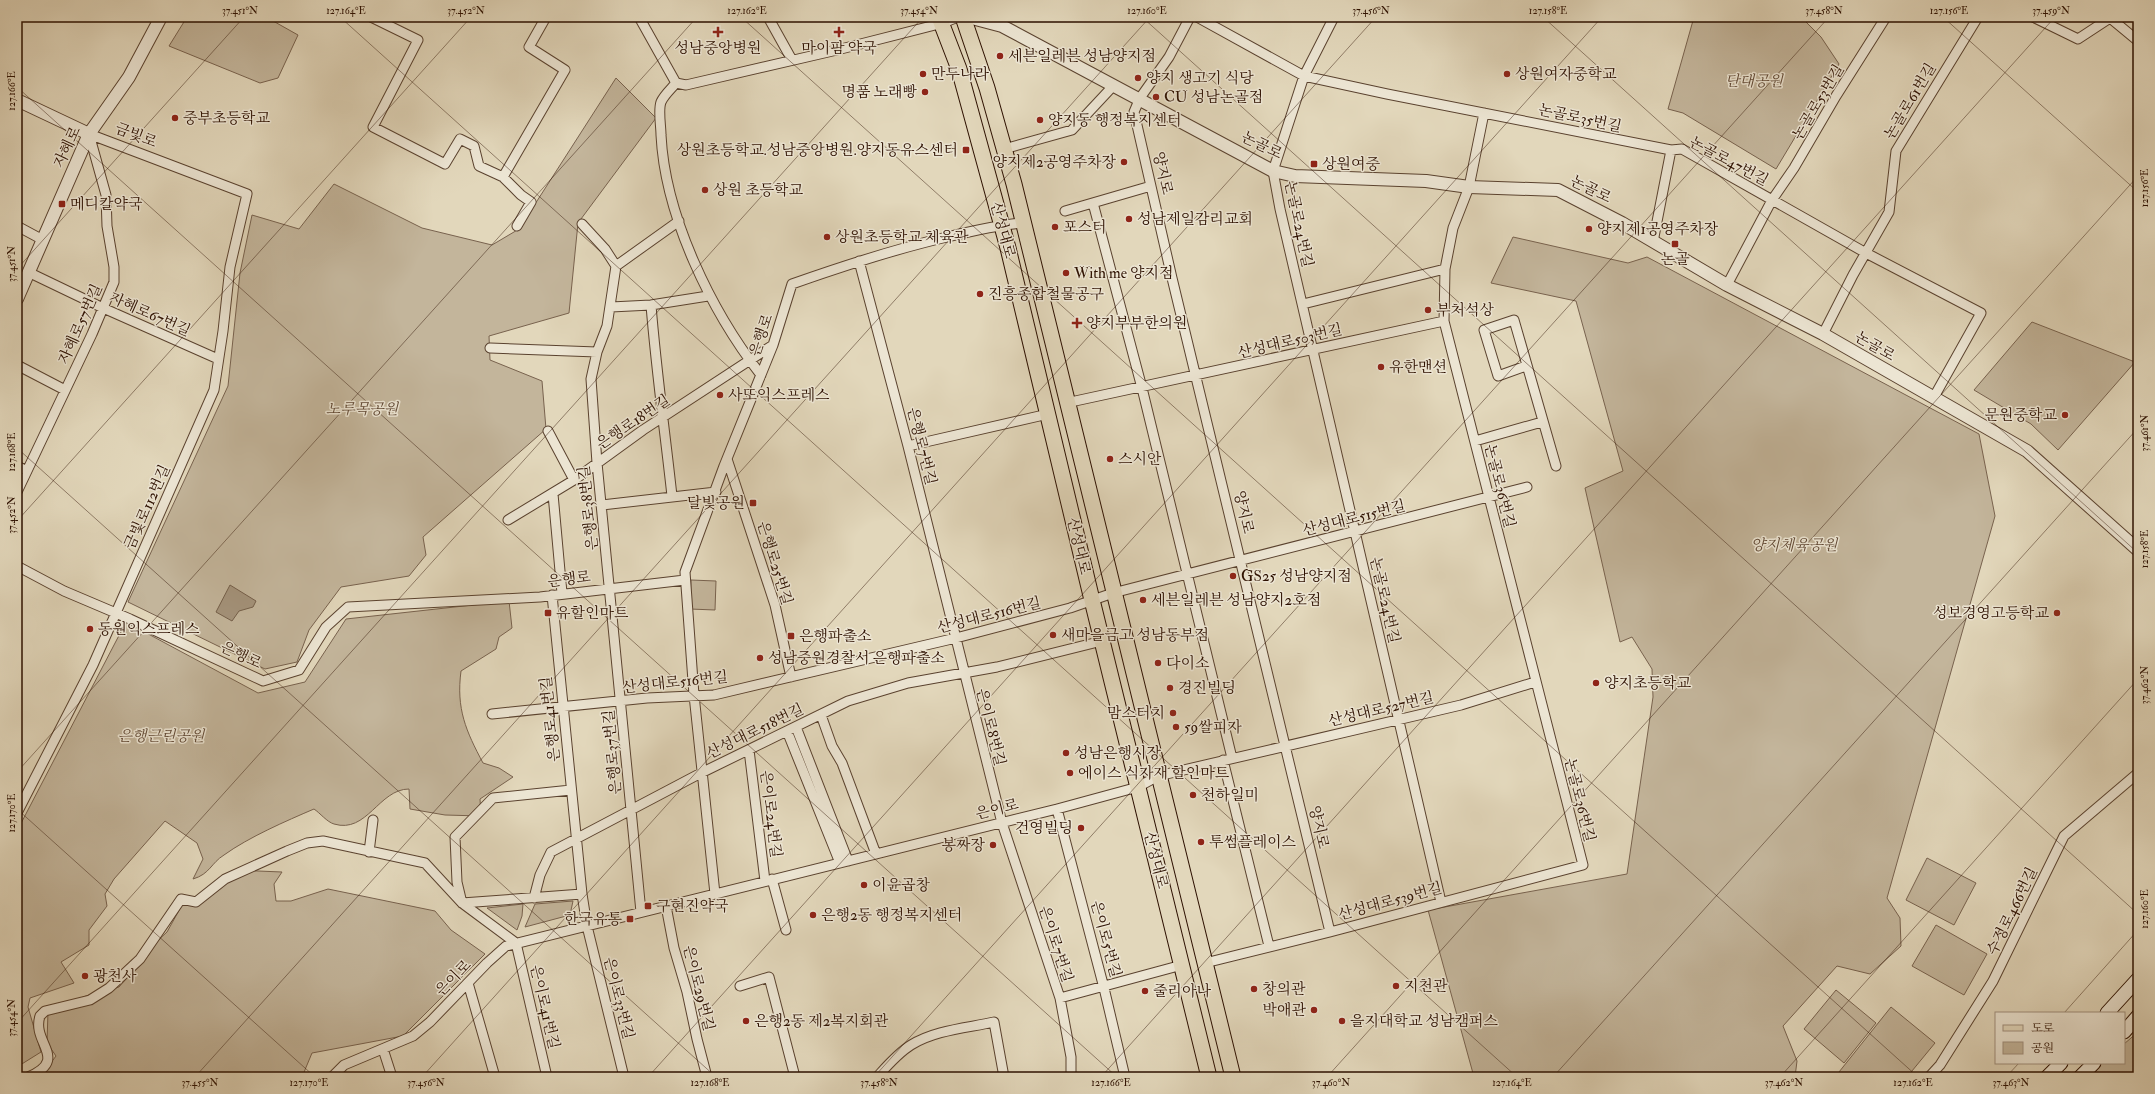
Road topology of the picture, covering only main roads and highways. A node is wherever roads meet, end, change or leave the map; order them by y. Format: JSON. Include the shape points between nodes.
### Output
{"nodes":[{"id":1,"x":963,"y":17,"type":"edge"},
{"id":2,"x":941,"y":20,"type":"edge"},
{"id":3,"x":2138,"y":979,"type":"edge"},
{"id":4,"x":2108,"y":1012,"type":"edge"},
{"id":5,"x":2138,"y":1016,"type":"edge"},
{"id":6,"x":2125,"y":1031,"type":"edge"},
{"id":7,"x":2059,"y":1064,"type":"edge"},
{"id":8,"x":2094,"y":1064,"type":"edge"},
{"id":9,"x":1209,"y":1077,"type":"edge"},
{"id":10,"x":1233,"y":1077,"type":"edge"},
{"id":11,"x":2047,"y":1077,"type":"edge"},
{"id":12,"x":2080,"y":1077,"type":"edge"},
{"id":13,"x":2085,"y":1077,"type":"edge"}],
"edges":[{"from":1,"to":10,"type":"main road","name":"산성대로","via":[[1004,149]]},
{"from":2,"to":9,"type":"main road","name":"산성대로","via":[[959,69],[1002,224]]},
{"from":3,"to":4,"type":"main road"},
{"from":5,"to":6,"type":"main road"},
{"from":7,"to":11,"type":"main road"},
{"from":8,"to":12,"type":"main road"},
{"from":8,"to":13,"type":"main road"}]}
